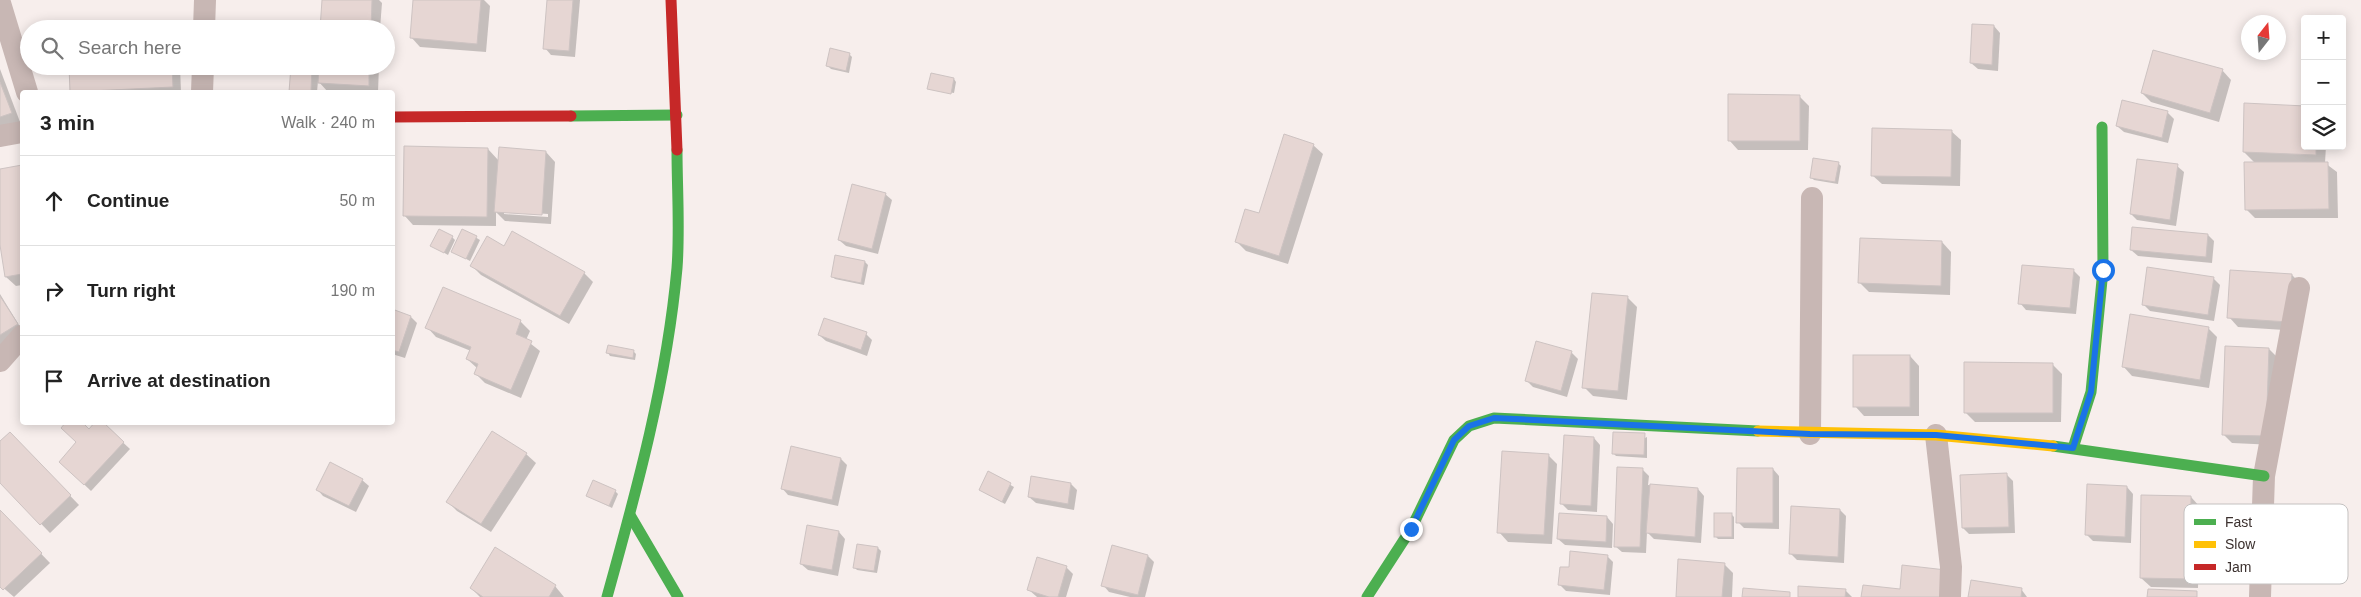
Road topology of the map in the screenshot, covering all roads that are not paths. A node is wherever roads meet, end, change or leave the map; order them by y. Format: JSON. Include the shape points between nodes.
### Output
{"nodes":[{"id":1,"x":205,"y":0,"type":"edge"},
{"id":2,"x":671,"y":0,"type":"edge"},
{"id":3,"x":0,"y":3,"type":"edge"},
{"id":4,"x":204,"y":20,"type":"edge"},
{"id":5,"x":20,"y":69,"type":"edge"},
{"id":6,"x":22,"y":75,"type":"edge"},
{"id":7,"x":203,"y":75,"type":"edge"},
{"id":8,"x":26,"y":90,"type":"edge"},
{"id":9,"x":202,"y":90,"type":"edge"},
{"id":10,"x":677,"y":115,"type":"junction"},
{"id":11,"x":395,"y":117,"type":"edge"},
{"id":12,"x":2102,"y":127,"type":"dead end"},
{"id":13,"x":20,"y":132,"type":"edge"},
{"id":14,"x":0,"y":136,"type":"edge"},
{"id":15,"x":1812,"y":198,"type":"dead end"},
{"id":16,"x":2299,"y":288,"type":"dead end"},
{"id":17,"x":20,"y":338,"type":"edge"},
{"id":18,"x":0,"y":361,"type":"edge"},
{"id":19,"x":1810,"y":434,"type":"junction"},
{"id":20,"x":1936,"y":435,"type":"junction"},
{"id":21,"x":2073,"y":448,"type":"junction"},
{"id":22,"x":2264,"y":476,"type":"junction"},
{"id":23,"x":2263,"y":504,"type":"edge"},
{"id":24,"x":630,"y":516,"type":"junction"},
{"id":25,"x":2260,"y":584,"type":"edge"},
{"id":26,"x":607,"y":597,"type":"edge"},
{"id":27,"x":678,"y":597,"type":"edge"},
{"id":28,"x":1367,"y":597,"type":"edge"},
{"id":29,"x":1950,"y":597,"type":"edge"},
{"id":30,"x":2260,"y":597,"type":"edge"}],
"edges":[{"from":1,"to":4,"type":"street"},
{"from":2,"to":10,"type":"street"},
{"from":3,"to":5,"type":"street"},
{"from":6,"to":8,"type":"street"},
{"from":7,"to":9,"type":"street"},
{"from":10,"to":11,"type":"street"},
{"from":10,"to":24,"type":"street","via":[[677,267],[660,379]]},
{"from":12,"to":21,"type":"street","via":[[2103,270],[2091,392]]},
{"from":13,"to":14,"type":"street"},
{"from":15,"to":19,"type":"street"},
{"from":16,"to":22,"type":"street"},
{"from":17,"to":18,"type":"street"},
{"from":19,"to":20,"type":"street"},
{"from":19,"to":28,"type":"street","via":[[1494,418],[1469,426],[1454,440],[1411,529]]},
{"from":20,"to":21,"type":"street"},
{"from":20,"to":29,"type":"street","via":[[1952,567]]},
{"from":21,"to":22,"type":"street"},
{"from":22,"to":23,"type":"street"},
{"from":24,"to":26,"type":"street"},
{"from":24,"to":27,"type":"street"},
{"from":25,"to":30,"type":"street"}]}
